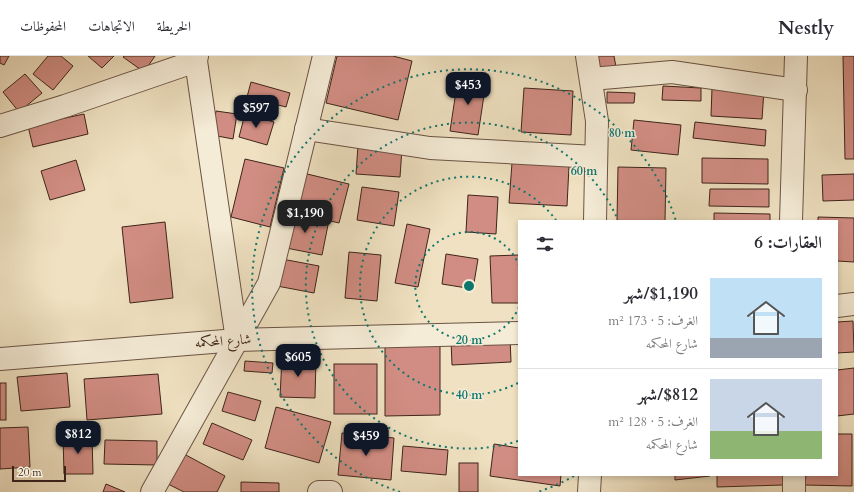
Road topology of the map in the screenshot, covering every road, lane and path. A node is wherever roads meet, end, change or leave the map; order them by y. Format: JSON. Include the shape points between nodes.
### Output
{"nodes":[{"id":1,"x":324,"y":56,"type":"edge"},
{"id":2,"x":587,"y":56,"type":"edge"},
{"id":3,"x":796,"y":56,"type":"edge"},
{"id":4,"x":197,"y":58,"type":"edge"},
{"id":5,"x":591,"y":80,"type":"junction"},
{"id":6,"x":796,"y":90,"type":"junction"},
{"id":7,"x":0,"y":126,"type":"edge"},
{"id":8,"x":306,"y":129,"type":"junction"},
{"id":9,"x":596,"y":158,"type":"junction"},
{"id":10,"x":595,"y":220,"type":"edge"},
{"id":11,"x":791,"y":220,"type":"edge"},
{"id":12,"x":854,"y":304,"type":"edge"},
{"id":13,"x":838,"y":306,"type":"edge"},
{"id":14,"x":518,"y":333,"type":"edge"},
{"id":15,"x":237,"y":340,"type":"junction"},
{"id":16,"x":0,"y":359,"type":"edge"},
{"id":17,"x":590,"y":476,"type":"edge"},
{"id":18,"x":794,"y":476,"type":"edge"},
{"id":19,"x":152,"y":492,"type":"edge"},
{"id":20,"x":319,"y":492,"type":"edge"},
{"id":21,"x":331,"y":492,"type":"edge"},
{"id":22,"x":589,"y":492,"type":"edge"},
{"id":23,"x":794,"y":492,"type":"edge"}],
"edges":[{"from":1,"to":8,"type":"street"},
{"from":2,"to":5,"type":"street"},
{"from":3,"to":6,"type":"street"},
{"from":4,"to":7,"type":"street","via":[[65,106]]},
{"from":4,"to":15,"type":"street"},
{"from":5,"to":6,"type":"street","via":[[672,72]]},
{"from":5,"to":9,"type":"street","via":[[597,121]]},
{"from":6,"to":11,"type":"street"},
{"from":8,"to":9,"type":"street","via":[[430,148]]},
{"from":8,"to":15,"type":"street","via":[[269,283]]},
{"from":9,"to":10,"type":"street"},
{"from":12,"to":13,"type":"street"},
{"from":14,"to":15,"type":"street","name":"شارع المحكمه"},
{"from":15,"to":16,"type":"street","name":"شارع المحكمه"},
{"from":15,"to":19,"type":"street"},
{"from":17,"to":22,"type":"street"},
{"from":18,"to":23,"type":"street"},
{"from":20,"to":21,"type":"street"}]}
